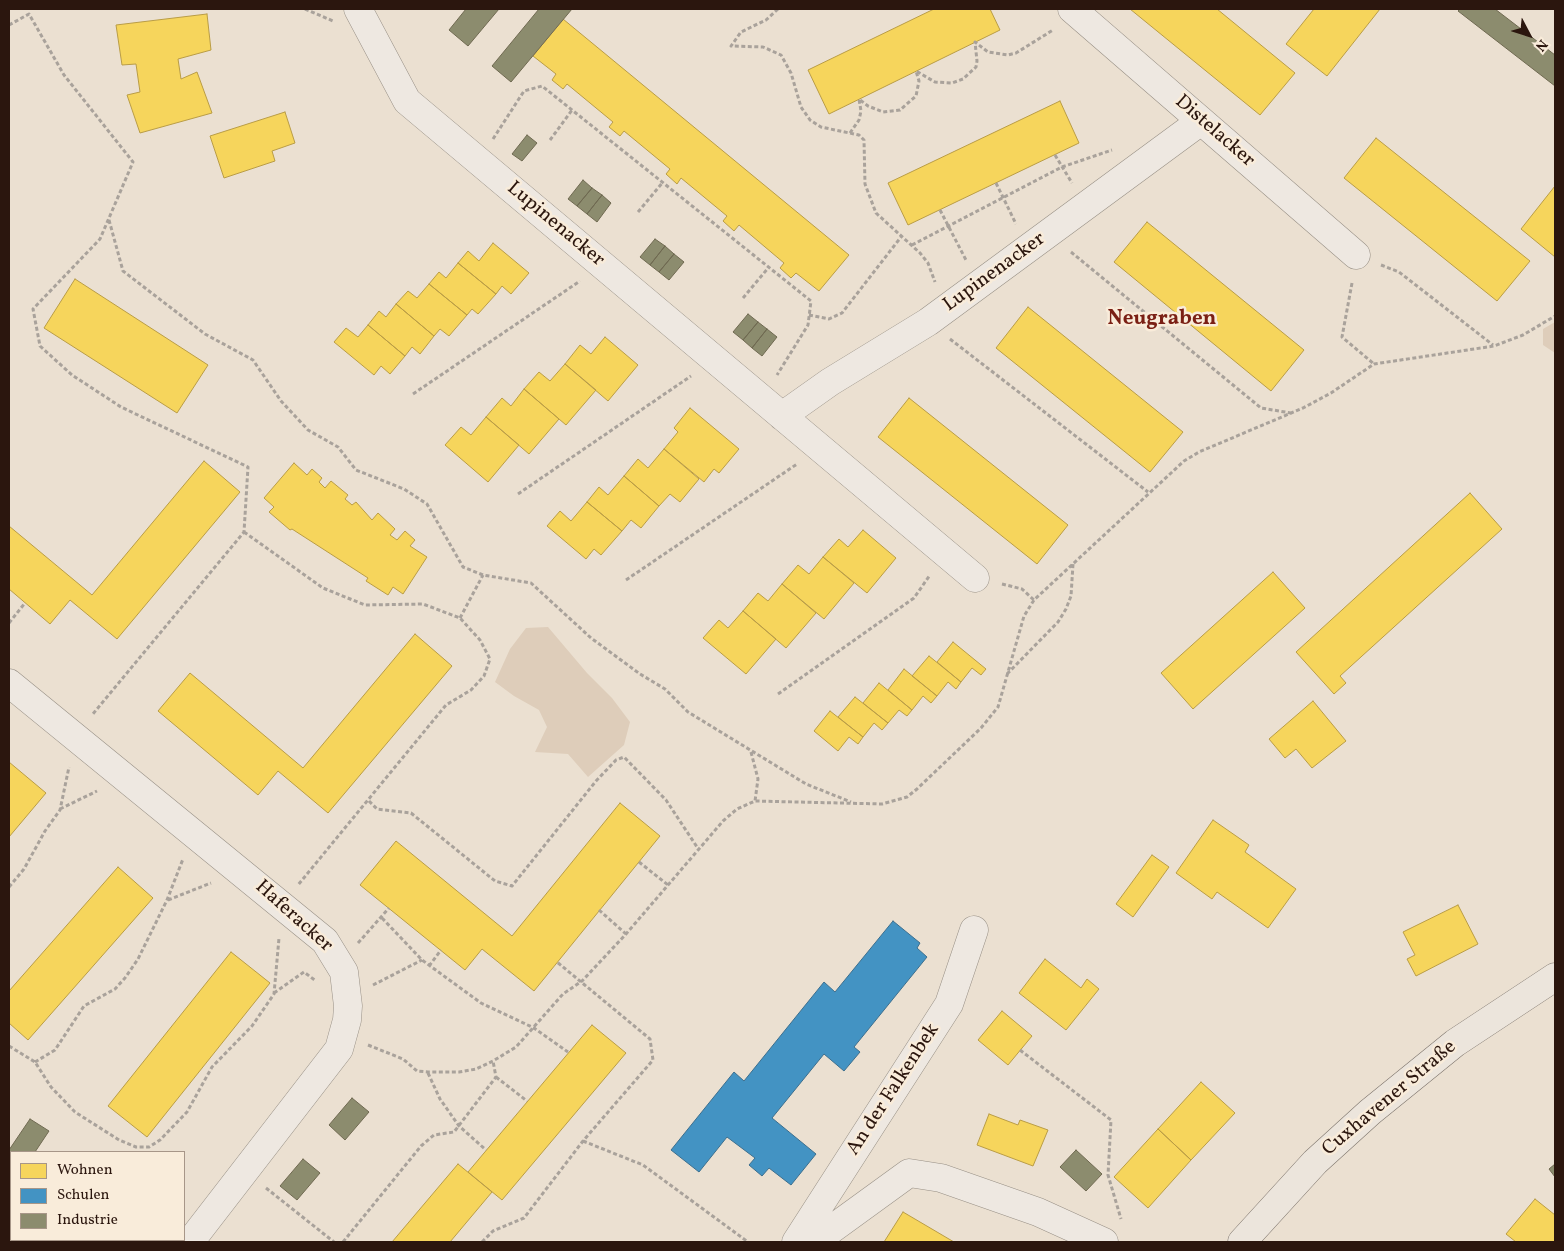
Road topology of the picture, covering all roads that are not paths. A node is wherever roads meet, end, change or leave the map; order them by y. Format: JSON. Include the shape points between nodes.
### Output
{"nodes":[{"id":1,"x":358,"y":9,"type":"edge"},
{"id":2,"x":1075,"y":11,"type":"edge"},
{"id":3,"x":1201,"y":121,"type":"junction"},
{"id":4,"x":1356,"y":255,"type":"road end"},
{"id":5,"x":772,"y":408,"type":"junction"},
{"id":6,"x":975,"y":578,"type":"road end"},
{"id":7,"x":9,"y":683,"type":"edge"},
{"id":8,"x":974,"y":930,"type":"dead end"},
{"id":9,"x":1553,"y":981,"type":"edge"},
{"id":10,"x":1113,"y":1233,"type":"edge"},
{"id":11,"x":190,"y":1242,"type":"edge"},
{"id":12,"x":796,"y":1242,"type":"edge"},
{"id":13,"x":814,"y":1242,"type":"edge"},
{"id":14,"x":1242,"y":1242,"type":"edge"}],
"edges":[{"from":1,"to":5,"type":"street","name":"Lupinenacker","via":[[407,101]]},
{"from":2,"to":3,"type":"street","name":"Distelacker"},
{"from":3,"to":4,"type":"street","name":"Distelacker"},
{"from":3,"to":5,"type":"street","name":"Lupinenacker","via":[[935,317],[830,382]]},
{"from":5,"to":6,"type":"street","name":"Lupinenacker"},
{"from":7,"to":11,"type":"street","name":"Haferacker","via":[[325,941],[344,972],[348,1001],[339,1049]]},
{"from":8,"to":12,"type":"street","name":"An der Falkenbek","via":[[950,1004]]},
{"from":9,"to":14,"type":"main road","name":"Cuxhavener Straße","via":[[1456,1043],[1370,1112],[1291,1186]]},
{"from":10,"to":13,"type":"street","via":[[1038,1212],[941,1178],[909,1174]]}]}
